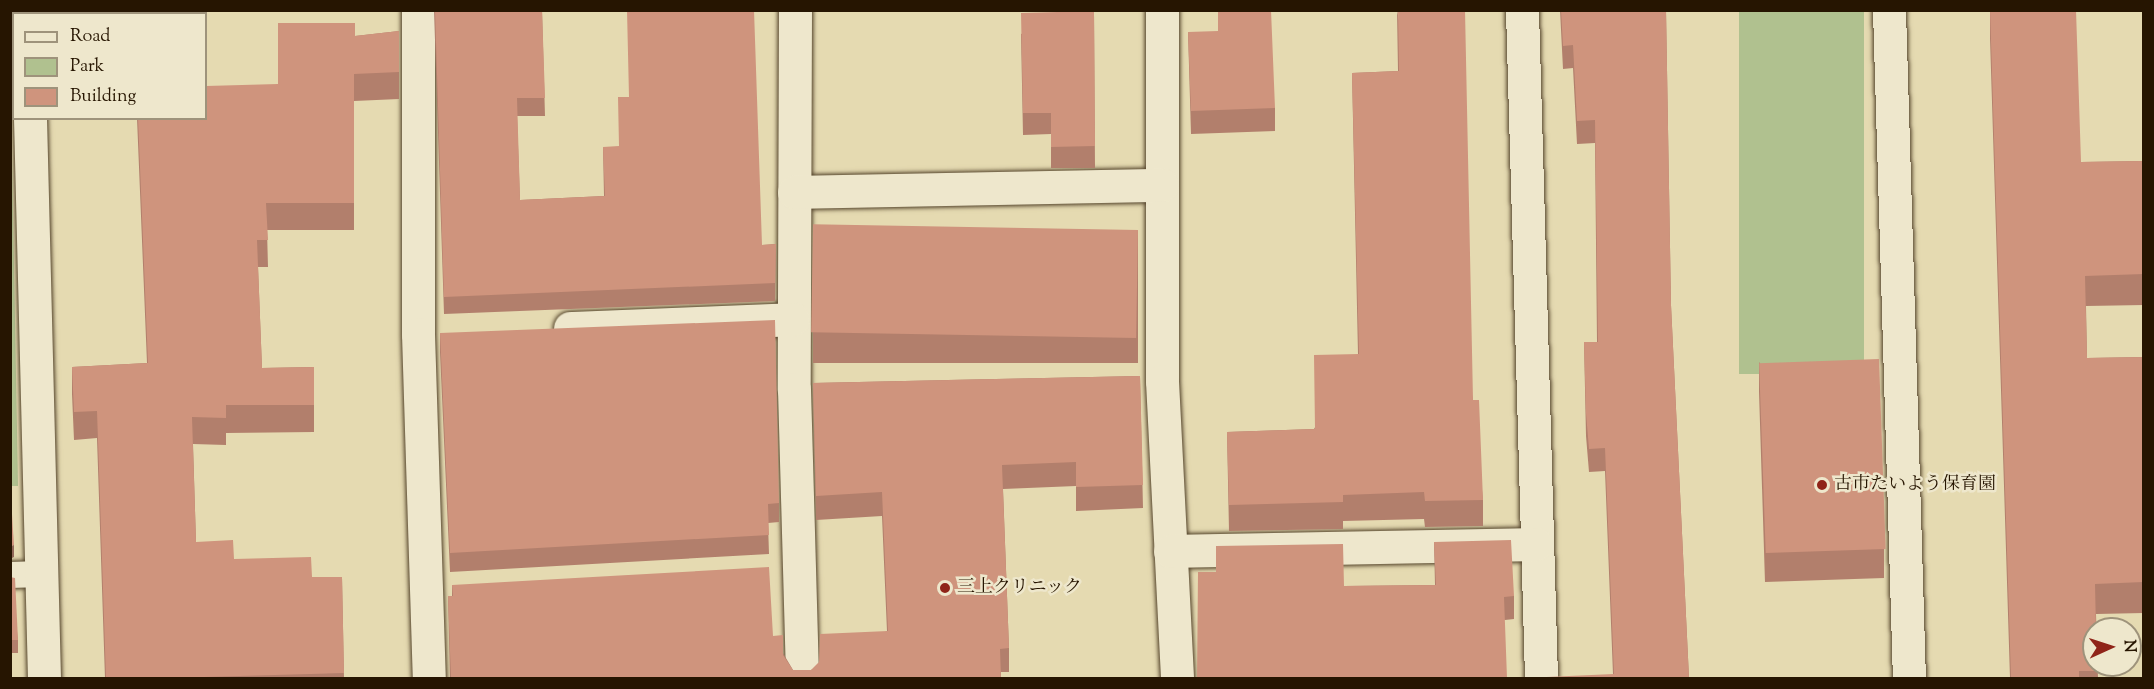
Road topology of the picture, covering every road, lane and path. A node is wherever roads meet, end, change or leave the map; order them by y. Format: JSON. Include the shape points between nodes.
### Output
{"nodes":[{"id":1,"x":95,"y":10,"type":"edge"},
{"id":2,"x":418,"y":10,"type":"edge"},
{"id":3,"x":795,"y":10,"type":"edge"},
{"id":4,"x":1162,"y":10,"type":"edge"},
{"id":5,"x":1522,"y":10,"type":"edge"},
{"id":6,"x":1889,"y":10,"type":"edge"},
{"id":7,"x":26,"y":12,"type":"edge"},
{"id":8,"x":30,"y":120,"type":"edge"},
{"id":9,"x":1162,"y":185,"type":"junction"},
{"id":10,"x":794,"y":192,"type":"junction"},
{"id":11,"x":793,"y":318,"type":"junction"},
{"id":12,"x":536,"y":329,"type":"edge"},
{"id":13,"x":453,"y":333,"type":"edge"},
{"id":14,"x":418,"y":334,"type":"junction"},
{"id":15,"x":1162,"y":381,"type":"junction"},
{"id":16,"x":1127,"y":382,"type":"edge"},
{"id":17,"x":829,"y":388,"type":"edge"},
{"id":18,"x":794,"y":389,"type":"junction"},
{"id":19,"x":1536,"y":544,"type":"junction"},
{"id":20,"x":1170,"y":551,"type":"junction"},
{"id":21,"x":799,"y":571,"type":"junction"},
{"id":22,"x":764,"y":573,"type":"edge"},
{"id":23,"x":26,"y":574,"type":"edge"},
{"id":24,"x":458,"y":590,"type":"edge"},
{"id":25,"x":423,"y":592,"type":"junction"},
{"id":26,"x":44,"y":678,"type":"edge"},
{"id":27,"x":429,"y":678,"type":"edge"},
{"id":28,"x":802,"y":678,"type":"edge"},
{"id":29,"x":1177,"y":678,"type":"edge"},
{"id":30,"x":1541,"y":678,"type":"edge"},
{"id":31,"x":1909,"y":678,"type":"edge"}],
"edges":[{"from":1,"to":7,"type":"street"},
{"from":2,"to":14,"type":"street"},
{"from":3,"to":10,"type":"street"},
{"from":4,"to":9,"type":"street"},
{"from":5,"to":19,"type":"street"},
{"from":6,"to":31,"type":"street"},
{"from":8,"to":23,"type":"street"},
{"from":9,"to":10,"type":"street"},
{"from":9,"to":15,"type":"street"},
{"from":10,"to":11,"type":"street"},
{"from":11,"to":12,"type":"street"},
{"from":11,"to":18,"type":"street"},
{"from":13,"to":14,"type":"street"},
{"from":14,"to":25,"type":"street"},
{"from":15,"to":16,"type":"street"},
{"from":15,"to":20,"type":"street"},
{"from":17,"to":18,"type":"street"},
{"from":18,"to":21,"type":"street"},
{"from":19,"to":20,"type":"street"},
{"from":19,"to":30,"type":"street"},
{"from":20,"to":29,"type":"street"},
{"from":21,"to":22,"type":"street"},
{"from":21,"to":28,"type":"street"},
{"from":23,"to":26,"type":"street"},
{"from":24,"to":25,"type":"street"},
{"from":25,"to":27,"type":"street"}]}
